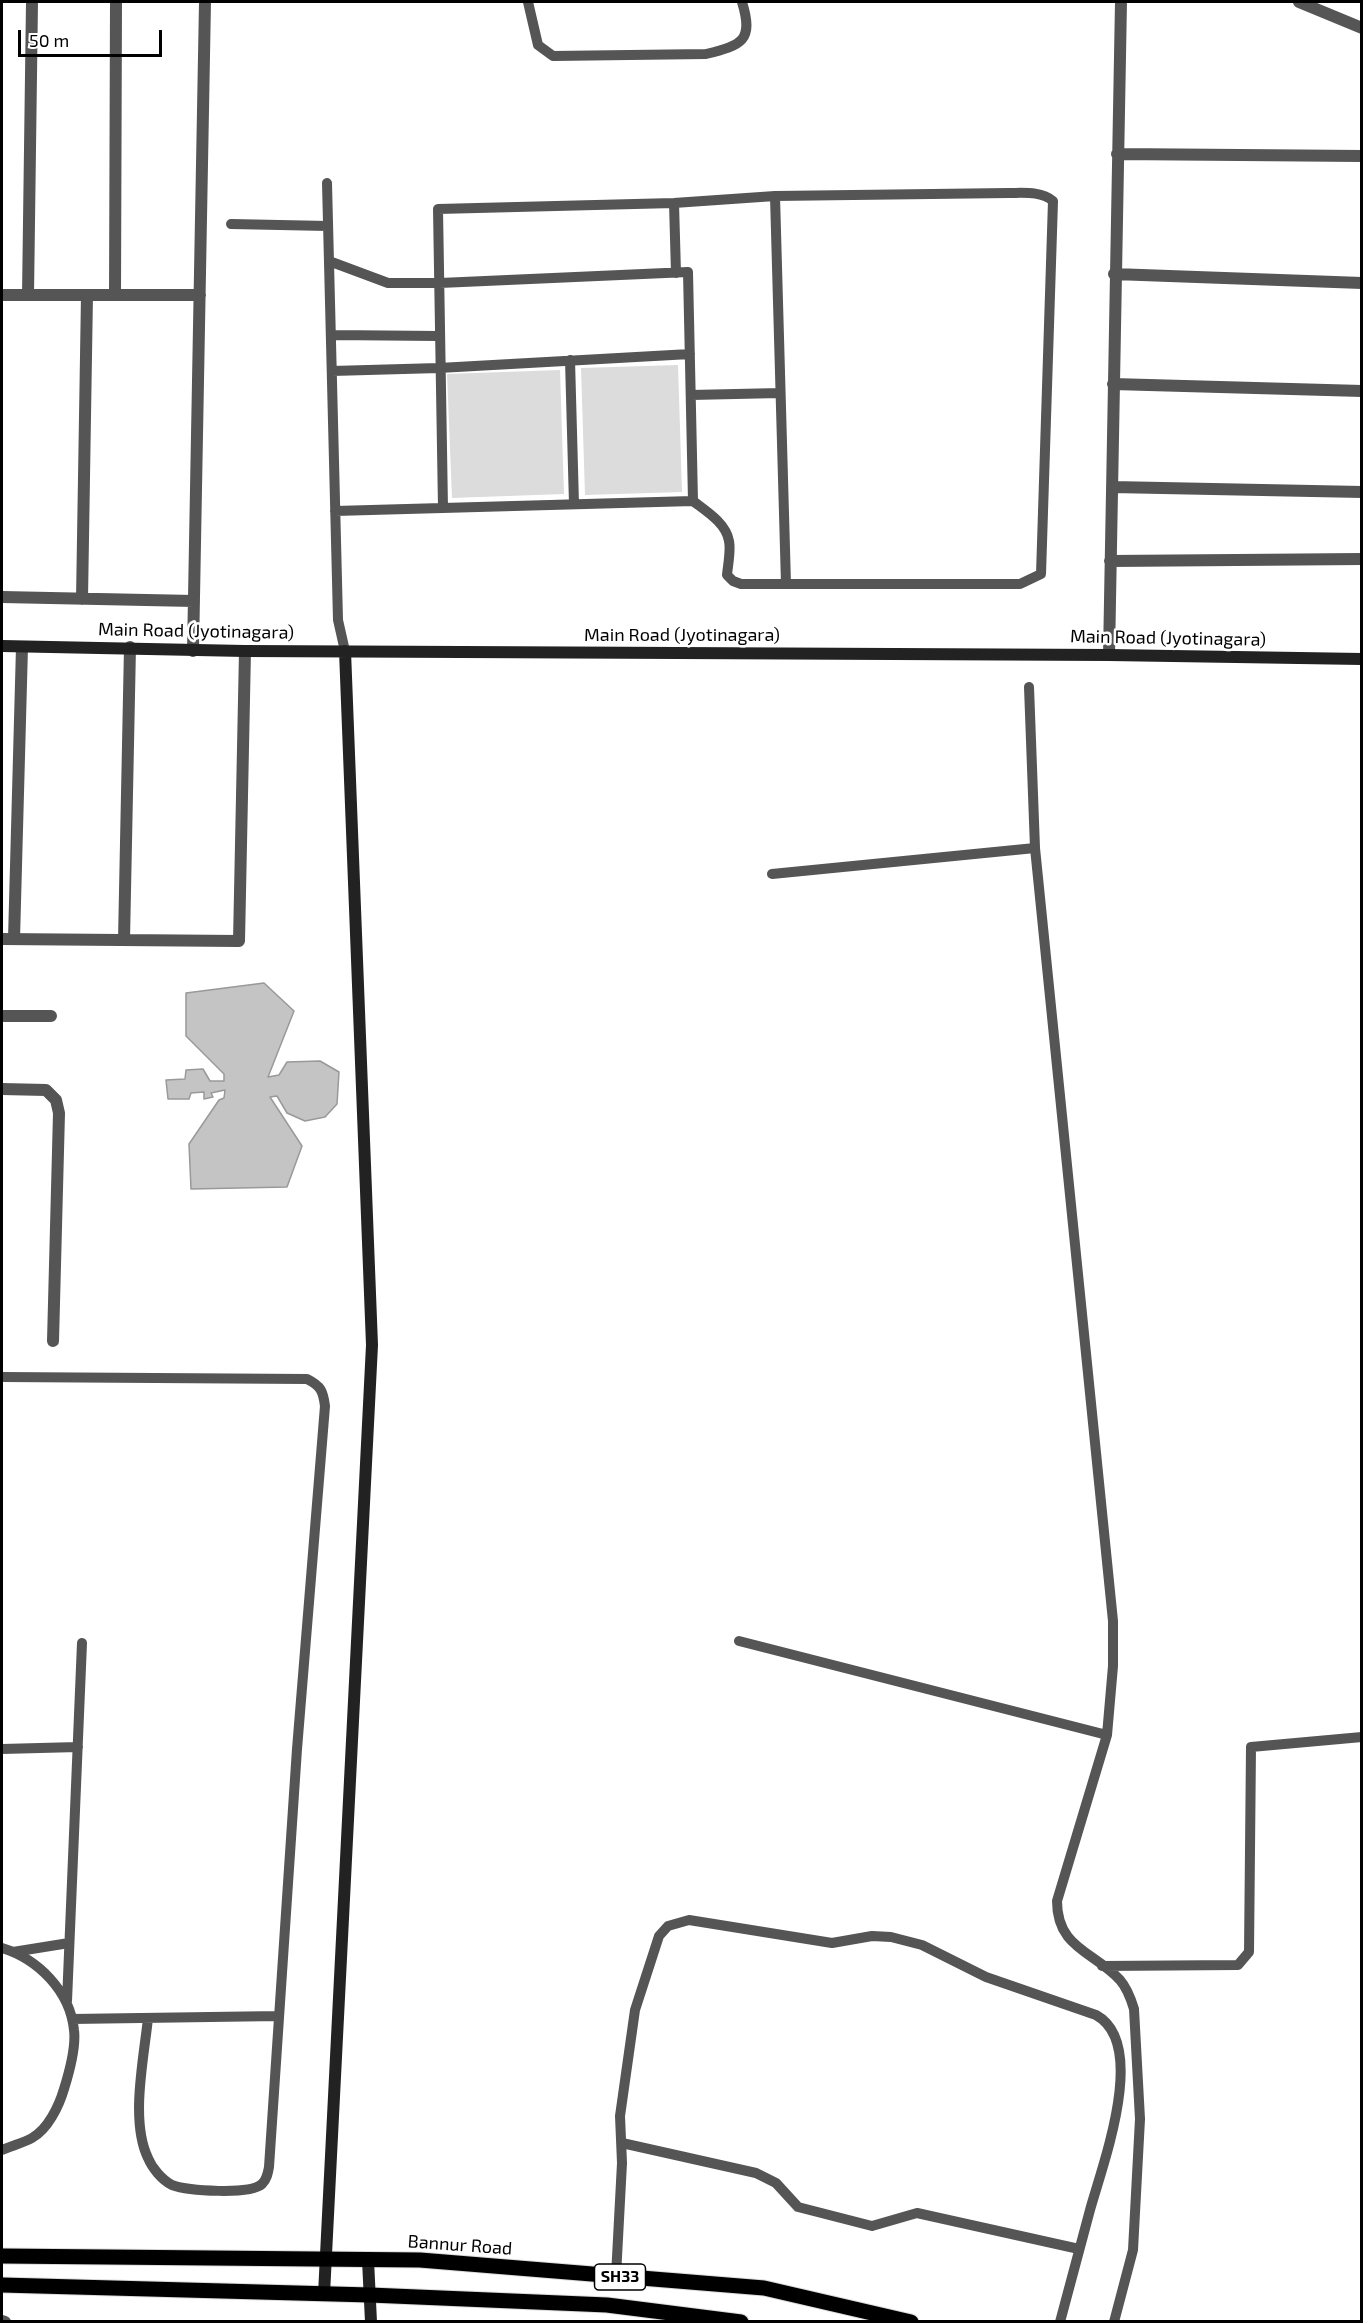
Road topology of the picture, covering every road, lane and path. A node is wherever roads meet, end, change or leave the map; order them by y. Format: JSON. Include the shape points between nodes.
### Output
{"nodes":[{"id":1,"x":32,"y":2,"type":"edge"},
{"id":2,"x":116,"y":2,"type":"edge"},
{"id":3,"x":206,"y":2,"type":"edge"},
{"id":4,"x":528,"y":2,"type":"edge"},
{"id":5,"x":742,"y":2,"type":"edge"},
{"id":6,"x":1121,"y":2,"type":"edge"},
{"id":7,"x":1299,"y":2,"type":"edge"},
{"id":8,"x":1362,"y":28,"type":"edge"},
{"id":9,"x":1117,"y":154,"type":"junction"},
{"id":10,"x":1362,"y":156,"type":"edge"},
{"id":11,"x":327,"y":183,"type":"dead end"},
{"id":12,"x":775,"y":196,"type":"junction"},
{"id":13,"x":674,"y":203,"type":"junction"},
{"id":14,"x":231,"y":224,"type":"dead end"},
{"id":15,"x":328,"y":226,"type":"junction"},
{"id":16,"x":329,"y":261,"type":"junction"},
{"id":17,"x":676,"y":273,"type":"junction"},
{"id":18,"x":1114,"y":274,"type":"junction"},
{"id":19,"x":440,"y":283,"type":"junction"},
{"id":20,"x":1362,"y":283,"type":"edge"},
{"id":21,"x":2,"y":295,"type":"edge"},
{"id":22,"x":28,"y":295,"type":"junction"},
{"id":23,"x":87,"y":295,"type":"junction"},
{"id":24,"x":115,"y":295,"type":"junction"},
{"id":25,"x":200,"y":295,"type":"junction"},
{"id":26,"x":331,"y":335,"type":"junction"},
{"id":27,"x":438,"y":336,"type":"junction"},
{"id":28,"x":690,"y":354,"type":"junction"},
{"id":29,"x":570,"y":360,"type":"junction"},
{"id":30,"x":439,"y":368,"type":"junction"},
{"id":31,"x":332,"y":371,"type":"junction"},
{"id":32,"x":1113,"y":384,"type":"junction"},
{"id":33,"x":1362,"y":391,"type":"edge"},
{"id":34,"x":780,"y":393,"type":"junction"},
{"id":35,"x":691,"y":395,"type":"junction"},
{"id":36,"x":1112,"y":487,"type":"junction"},
{"id":37,"x":1362,"y":492,"type":"edge"},
{"id":38,"x":693,"y":501,"type":"junction"},
{"id":39,"x":574,"y":504,"type":"junction"},
{"id":40,"x":443,"y":508,"type":"junction"},
{"id":41,"x":336,"y":511,"type":"junction"},
{"id":42,"x":1362,"y":558,"type":"edge"},
{"id":43,"x":1110,"y":561,"type":"junction"},
{"id":44,"x":786,"y":584,"type":"junction"},
{"id":45,"x":2,"y":597,"type":"edge"},
{"id":46,"x":82,"y":598,"type":"junction"},
{"id":47,"x":194,"y":601,"type":"junction"},
{"id":48,"x":2,"y":646,"type":"edge"},
{"id":49,"x":22,"y":647,"type":"junction"},
{"id":50,"x":130,"y":647,"type":"junction"},
{"id":51,"x":193,"y":651,"type":"junction"},
{"id":52,"x":245,"y":651,"type":"junction"},
{"id":53,"x":345,"y":651,"type":"junction"},
{"id":54,"x":1108,"y":655,"type":"junction"},
{"id":55,"x":1362,"y":659,"type":"edge"},
{"id":56,"x":1029,"y":687,"type":"dead end"},
{"id":57,"x":1035,"y":848,"type":"junction"},
{"id":58,"x":772,"y":874,"type":"dead end"},
{"id":59,"x":8,"y":939,"type":"edge"},
{"id":60,"x":124,"y":940,"type":"junction"},
{"id":61,"x":2,"y":1016,"type":"edge"},
{"id":62,"x":51,"y":1016,"type":"dead end"},
{"id":63,"x":2,"y":1089,"type":"edge"},
{"id":64,"x":53,"y":1341,"type":"dead end"},
{"id":65,"x":2,"y":1377,"type":"edge"},
{"id":66,"x":739,"y":1641,"type":"dead end"},
{"id":67,"x":82,"y":1642,"type":"dead end"},
{"id":68,"x":1107,"y":1735,"type":"junction"},
{"id":69,"x":1362,"y":1737,"type":"edge"},
{"id":70,"x":78,"y":1748,"type":"junction"},
{"id":71,"x":2,"y":1749,"type":"edge"},
{"id":72,"x":69,"y":1943,"type":"junction"},
{"id":73,"x":2,"y":1948,"type":"edge"},
{"id":74,"x":13,"y":1952,"type":"junction"},
{"id":75,"x":1102,"y":1966,"type":"junction"},
{"id":76,"x":67,"y":2001,"type":"junction"},
{"id":77,"x":279,"y":2016,"type":"junction"},
{"id":78,"x":148,"y":2018,"type":"junction"},
{"id":79,"x":72,"y":2019,"type":"junction"},
{"id":80,"x":622,"y":2143,"type":"junction"},
{"id":81,"x":2,"y":2150,"type":"edge"},
{"id":82,"x":1079,"y":2248,"type":"junction"},
{"id":83,"x":2,"y":2256,"type":"edge"},
{"id":84,"x":326,"y":2258,"type":"junction"},
{"id":85,"x":368,"y":2260,"type":"junction"},
{"id":86,"x":615,"y":2276,"type":"junction"},
{"id":87,"x":2,"y":2285,"type":"edge"},
{"id":88,"x":324,"y":2294,"type":"junction"},
{"id":89,"x":370,"y":2295,"type":"junction"},
{"id":90,"x":371,"y":2322,"type":"edge"},
{"id":91,"x":741,"y":2322,"type":"edge"},
{"id":92,"x":911,"y":2322,"type":"edge"},
{"id":93,"x":1060,"y":2322,"type":"edge"},
{"id":94,"x":1114,"y":2322,"type":"edge"}],
"edges":[{"from":1,"to":22,"type":"street"},
{"from":2,"to":24,"type":"street"},
{"from":3,"to":25,"type":"street"},
{"from":4,"to":5,"type":"lane","via":[[538,45],[553,56],[706,54],[725,49],[739,42],[747,32]]},
{"from":6,"to":9,"type":"street"},
{"from":7,"to":8,"type":"street"},
{"from":9,"to":10,"type":"street"},
{"from":9,"to":18,"type":"street"},
{"from":11,"to":15,"type":"lane"},
{"from":12,"to":13,"type":"lane"},
{"from":12,"to":34,"type":"lane"},
{"from":12,"to":44,"type":"lane","via":[[1017,193],[1046,195],[1053,201],[1041,574],[1020,584]]},
{"from":13,"to":17,"type":"lane"},
{"from":13,"to":19,"type":"lane","via":[[438,209]]},
{"from":14,"to":15,"type":"lane"},
{"from":15,"to":16,"type":"lane"},
{"from":16,"to":19,"type":"lane","via":[[388,283]]},
{"from":16,"to":26,"type":"lane"},
{"from":17,"to":19,"type":"lane"},
{"from":17,"to":28,"type":"lane","via":[[688,272]]},
{"from":18,"to":20,"type":"street"},
{"from":18,"to":32,"type":"street"},
{"from":19,"to":27,"type":"lane"},
{"from":21,"to":22,"type":"street"},
{"from":22,"to":23,"type":"street"},
{"from":23,"to":24,"type":"street"},
{"from":23,"to":46,"type":"street"},
{"from":24,"to":25,"type":"street"},
{"from":25,"to":47,"type":"street"},
{"from":26,"to":27,"type":"lane"},
{"from":26,"to":31,"type":"lane"},
{"from":27,"to":30,"type":"lane"},
{"from":28,"to":29,"type":"lane"},
{"from":28,"to":35,"type":"lane"},
{"from":29,"to":30,"type":"lane"},
{"from":29,"to":39,"type":"lane"},
{"from":30,"to":31,"type":"lane"},
{"from":30,"to":40,"type":"lane"},
{"from":31,"to":41,"type":"lane"},
{"from":32,"to":33,"type":"street"},
{"from":32,"to":36,"type":"street"},
{"from":34,"to":35,"type":"lane"},
{"from":34,"to":44,"type":"lane"},
{"from":35,"to":38,"type":"lane"},
{"from":36,"to":37,"type":"street"},
{"from":36,"to":43,"type":"street"},
{"from":38,"to":39,"type":"lane"},
{"from":38,"to":44,"type":"lane","via":[[725,531],[729,541],[728,575],[733,581]]},
{"from":39,"to":40,"type":"lane"},
{"from":40,"to":41,"type":"lane"},
{"from":41,"to":53,"type":"lane","via":[[338,620]]},
{"from":42,"to":43,"type":"street"},
{"from":43,"to":54,"type":"street"},
{"from":45,"to":46,"type":"street"},
{"from":46,"to":47,"type":"street"},
{"from":47,"to":51,"type":"street"},
{"from":48,"to":49,"type":"street","name":"Main Road (Jyotinagara)"},
{"from":49,"to":50,"type":"street","name":"Main Road (Jyotinagara)"},
{"from":49,"to":59,"type":"street"},
{"from":50,"to":51,"type":"street","name":"Main Road (Jyotinagara)"},
{"from":50,"to":60,"type":"street"},
{"from":51,"to":52,"type":"street","name":"Main Road (Jyotinagara)"},
{"from":52,"to":53,"type":"street","name":"Main Road (Jyotinagara)"},
{"from":52,"to":60,"type":"street","via":[[239,941]]},
{"from":53,"to":54,"type":"street","name":"Main Road (Jyotinagara)"},
{"from":53,"to":84,"type":"street","via":[[372,1345]]},
{"from":54,"to":55,"type":"street","name":"Main Road (Jyotinagara)"},
{"from":56,"to":57,"type":"lane"},
{"from":57,"to":58,"type":"lane"},
{"from":57,"to":68,"type":"lane","via":[[1113,1621]]},
{"from":59,"to":60,"type":"street"},
{"from":61,"to":62,"type":"street"},
{"from":63,"to":64,"type":"street","via":[[46,1090],[56,1100],[59,1113]]},
{"from":65,"to":77,"type":"lane","via":[[308,1379],[323,1392]]},
{"from":66,"to":68,"type":"lane"},
{"from":67,"to":70,"type":"lane"},
{"from":68,"to":75,"type":"lane","via":[[1057,1901],[1058,1921],[1068,1939]]},
{"from":69,"to":75,"type":"lane","via":[[1251,1747],[1249,1952],[1238,1965]]},
{"from":70,"to":71,"type":"lane"},
{"from":70,"to":72,"type":"lane"},
{"from":72,"to":74,"type":"lane"},
{"from":72,"to":76,"type":"lane"},
{"from":73,"to":74,"type":"lane"},
{"from":74,"to":76,"type":"lane","via":[[45,1973]]},
{"from":75,"to":94,"type":"lane","via":[[1120,1980],[1134,2009],[1140,2118],[1133,2250]]},
{"from":76,"to":79,"type":"lane"},
{"from":77,"to":78,"type":"lane"},
{"from":77,"to":78,"type":"lane","via":[[269,2167],[262,2184],[243,2190],[172,2184],[149,2160],[142,2144],[140,2108]]},
{"from":78,"to":79,"type":"lane"},
{"from":79,"to":81,"type":"lane","via":[[75,2031],[69,2072],[58,2110],[33,2138]]},
{"from":80,"to":82,"type":"lane","via":[[756,2173],[776,2183],[798,2207],[872,2226],[917,2213]]},
{"from":80,"to":82,"type":"lane","via":[[620,2116],[635,2010],[660,1936],[668,1926],[689,1920],[832,1942],[891,1937],[922,1945],[986,1977],[1096,2015],[1112,2029],[1121,2058],[1115,2126]]},
{"from":80,"to":86,"type":"lane"},
{"from":82,"to":93,"type":"lane"},
{"from":83,"to":84,"type":"main road","name":"Bannur Road","number":"SH33"},
{"from":84,"to":85,"type":"main road","name":"Bannur Road","number":"SH33"},
{"from":84,"to":88,"type":"street"},
{"from":85,"to":86,"type":"main road","name":"Bannur Road","number":"SH33","via":[[420,2260]]},
{"from":85,"to":89,"type":"street"},
{"from":86,"to":92,"type":"main road","name":"Bannur Road","number":"SH33","via":[[764,2288]]},
{"from":87,"to":88,"type":"main road"},
{"from":88,"to":89,"type":"main road"},
{"from":89,"to":90,"type":"street"},
{"from":89,"to":91,"type":"main road","via":[[607,2305]]}]}
